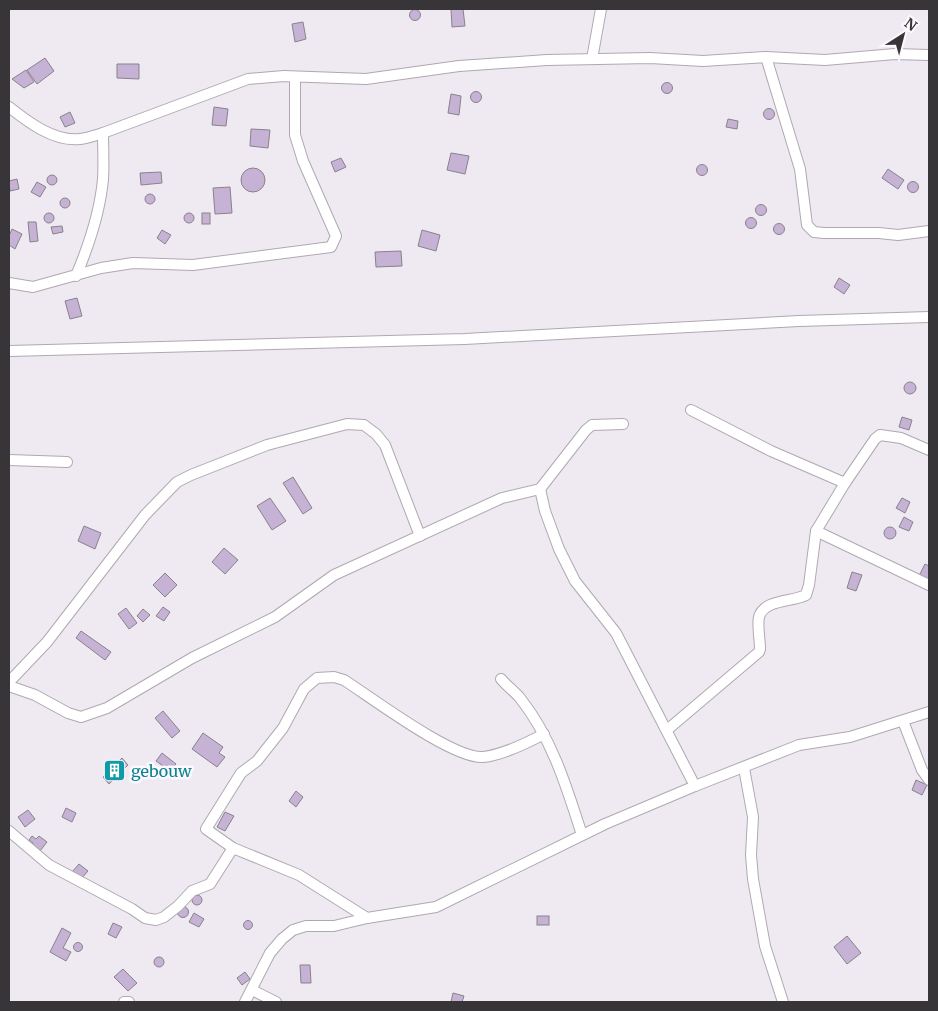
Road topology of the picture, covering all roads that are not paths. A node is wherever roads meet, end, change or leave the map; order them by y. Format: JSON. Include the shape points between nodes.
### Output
{"nodes":[{"id":1,"x":601,"y":9,"type":"edge"},
{"id":2,"x":929,"y":55,"type":"edge"},
{"id":3,"x":766,"y":57,"type":"junction"},
{"id":4,"x":592,"y":59,"type":"junction"},
{"id":5,"x":295,"y":77,"type":"junction"},
{"id":6,"x":9,"y":107,"type":"edge"},
{"id":7,"x":103,"y":133,"type":"junction"},
{"id":8,"x":929,"y":232,"type":"edge"},
{"id":9,"x":76,"y":276,"type":"junction"},
{"id":10,"x":9,"y":283,"type":"edge"},
{"id":11,"x":929,"y":318,"type":"edge"},
{"id":12,"x":9,"y":351,"type":"edge"},
{"id":13,"x":691,"y":410,"type":"dead end"},
{"id":14,"x":623,"y":424,"type":"dead end"},
{"id":15,"x":929,"y":450,"type":"edge"},
{"id":16,"x":9,"y":460,"type":"edge"},
{"id":17,"x":66,"y":462,"type":"dead end"},
{"id":18,"x":845,"y":483,"type":"junction"},
{"id":19,"x":540,"y":489,"type":"junction"},
{"id":20,"x":816,"y":531,"type":"junction"},
{"id":21,"x":420,"y":536,"type":"junction"},
{"id":22,"x":929,"y":586,"type":"edge"},
{"id":23,"x":501,"y":679,"type":"dead end"},
{"id":24,"x":9,"y":684,"type":"edge"},
{"id":25,"x":929,"y":712,"type":"edge"},
{"id":26,"x":903,"y":721,"type":"junction"},
{"id":27,"x":667,"y":730,"type":"junction"},
{"id":28,"x":544,"y":734,"type":"junction"},
{"id":29,"x":744,"y":768,"type":"junction"},
{"id":30,"x":929,"y":780,"type":"edge"},
{"id":31,"x":695,"y":786,"type":"junction"},
{"id":32,"x":9,"y":831,"type":"edge"},
{"id":33,"x":582,"y":835,"type":"junction"},
{"id":34,"x":233,"y":848,"type":"junction"},
{"id":35,"x":367,"y":918,"type":"junction"},
{"id":36,"x":252,"y":990,"type":"junction"},
{"id":37,"x":124,"y":1002,"type":"edge"},
{"id":38,"x":129,"y":1002,"type":"edge"},
{"id":39,"x":245,"y":1002,"type":"edge"},
{"id":40,"x":276,"y":1002,"type":"edge"},
{"id":41,"x":782,"y":1002,"type":"edge"}],
"edges":[{"from":1,"to":4,"type":"street"},
{"from":2,"to":3,"type":"street","via":[[895,54],[826,60]]},
{"from":3,"to":4,"type":"street","via":[[703,61]]},
{"from":3,"to":8,"type":"street","via":[[800,169],[807,225],[814,232],[824,233],[898,235]]},
{"from":4,"to":5,"type":"street","via":[[459,66],[366,79]]},
{"from":5,"to":7,"type":"street","via":[[248,79]]},
{"from":5,"to":9,"type":"street","via":[[295,135],[336,236],[331,248],[193,265],[133,263]]},
{"from":6,"to":7,"type":"street","via":[[30,123],[59,137],[79,140]]},
{"from":7,"to":9,"type":"street","via":[[103,180],[95,223]]},
{"from":9,"to":10,"type":"street","via":[[33,287]]},
{"from":11,"to":12,"type":"street","via":[[464,339]]},
{"from":13,"to":18,"type":"street","via":[[771,451]]},
{"from":14,"to":19,"type":"street","via":[[592,425]]},
{"from":15,"to":18,"type":"street","via":[[901,438],[880,435]]},
{"from":16,"to":17,"type":"street"},
{"from":18,"to":20,"type":"street"},
{"from":19,"to":21,"type":"street","via":[[502,498]]},
{"from":19,"to":27,"type":"street","via":[[545,511],[575,581],[616,633]]},
{"from":20,"to":22,"type":"street"},
{"from":20,"to":27,"type":"street","via":[[806,595],[763,610],[759,616],[759,652]]},
{"from":21,"to":24,"type":"street","via":[[334,575],[275,617],[192,658],[107,708],[81,717]]},
{"from":21,"to":24,"type":"street","via":[[385,444],[364,425],[347,424],[267,445],[177,482],[145,515]]},
{"from":23,"to":28,"type":"street","via":[[520,698]]},
{"from":25,"to":26,"type":"street"},
{"from":26,"to":29,"type":"street","via":[[850,737],[799,745]]},
{"from":26,"to":30,"type":"street"},
{"from":27,"to":31,"type":"street"},
{"from":28,"to":33,"type":"street","via":[[568,790]]},
{"from":28,"to":34,"type":"street","via":[[482,757],[444,745],[344,680],[317,678],[304,689],[283,728],[258,761],[241,773],[206,830]]},
{"from":29,"to":31,"type":"street"},
{"from":29,"to":41,"type":"street","via":[[753,817],[750,855],[756,899],[765,946]]},
{"from":31,"to":33,"type":"street"},
{"from":32,"to":34,"type":"street","via":[[49,865],[146,918],[156,920],[164,918],[192,891],[210,884]]},
{"from":33,"to":35,"type":"street","via":[[436,907]]},
{"from":34,"to":35,"type":"street","via":[[299,876]]},
{"from":35,"to":36,"type":"street","via":[[334,926],[306,926],[293,930],[270,953]]},
{"from":36,"to":39,"type":"street"},
{"from":36,"to":40,"type":"street"},
{"from":37,"to":38,"type":"street"}]}
